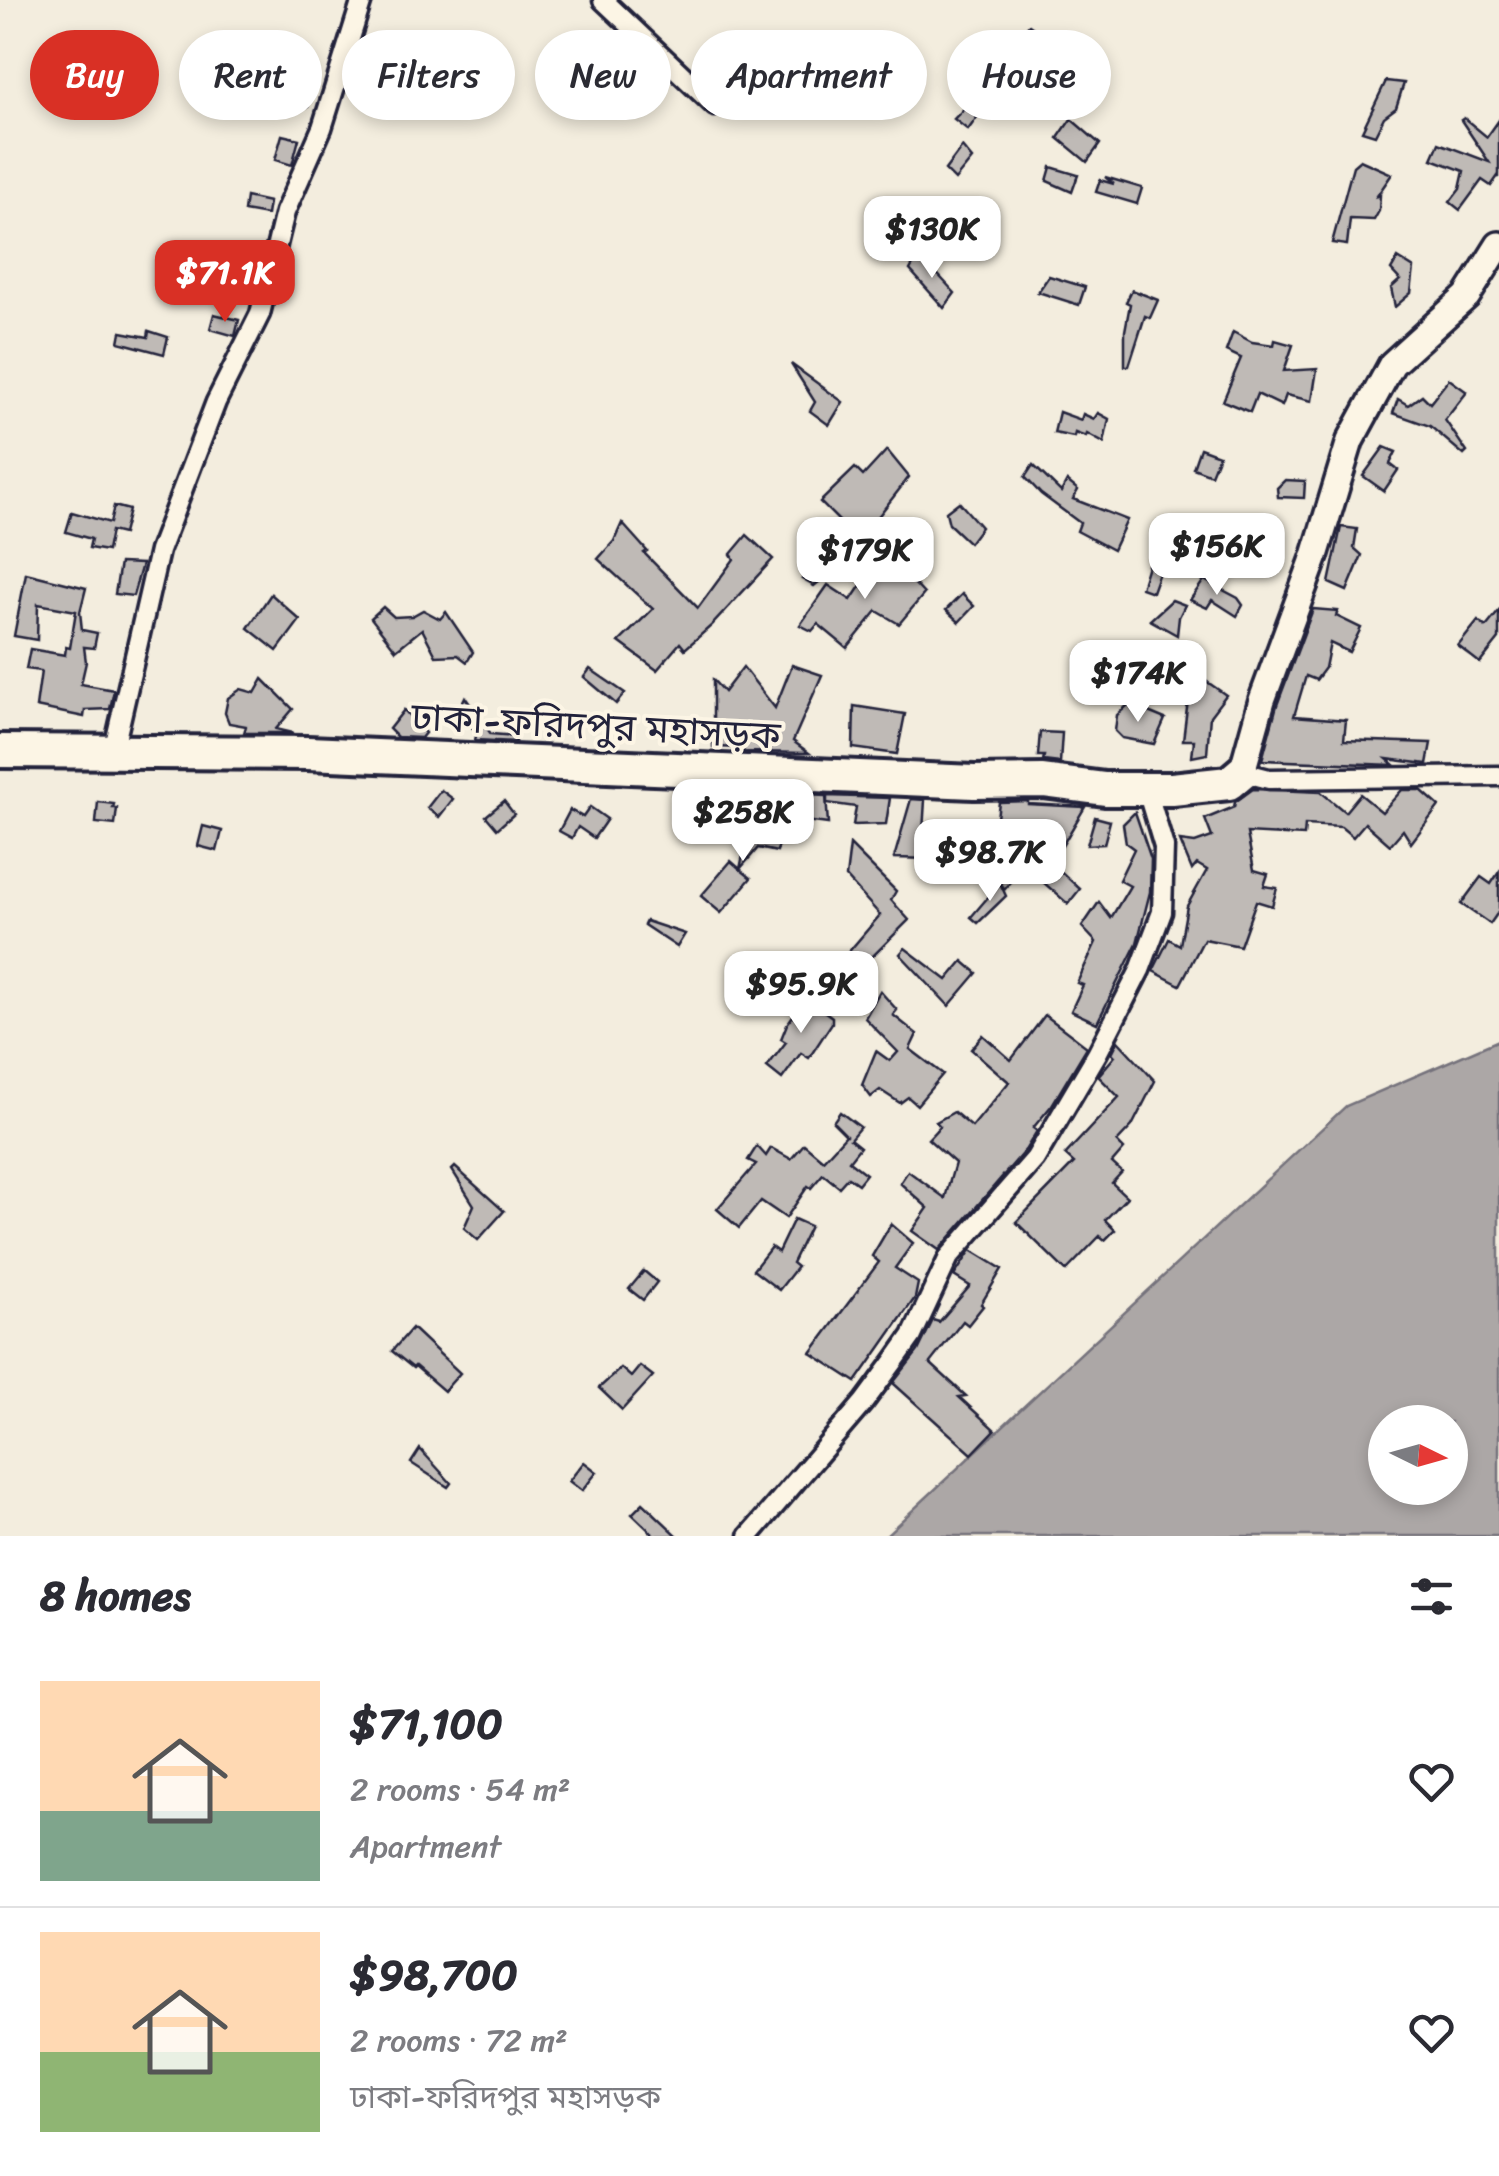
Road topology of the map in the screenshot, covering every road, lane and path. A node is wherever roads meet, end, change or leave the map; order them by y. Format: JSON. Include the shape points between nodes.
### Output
{"nodes":[{"id":1,"x":362,"y":0,"type":"edge"},
{"id":2,"x":603,"y":0,"type":"edge"},
{"id":3,"x":691,"y":83,"type":"edge"},
{"id":4,"x":1499,"y":244,"type":"edge"},
{"id":5,"x":1499,"y":267,"type":"edge"},
{"id":6,"x":1467,"y":296,"type":"junction"},
{"id":7,"x":0,"y":751,"type":"edge"},
{"id":8,"x":113,"y":752,"type":"junction"},
{"id":9,"x":1242,"y":772,"type":"junction"},
{"id":10,"x":1499,"y":776,"type":"edge"},
{"id":11,"x":1146,"y":786,"type":"junction"},
{"id":12,"x":750,"y":1536,"type":"edge"}],
"edges":[{"from":1,"to":8,"type":"street","via":[[322,128],[285,212],[260,314],[216,402],[158,551]]},
{"from":2,"to":3,"type":"street"},
{"from":4,"to":6,"type":"street"},
{"from":5,"to":6,"type":"street"},
{"from":6,"to":9,"type":"street","via":[[1392,364],[1350,441]]},
{"from":7,"to":8,"type":"highway","name":"ঢাকা-ফরিদপুর মহাসড়ক"},
{"from":8,"to":11,"type":"highway","name":"ঢাকা-ফরিদপুর মহাসড়ক","via":[[308,753]]},
{"from":9,"to":10,"type":"street","via":[[1269,779]]},
{"from":9,"to":11,"type":"highway","name":"ঢাকা-ফরিদপুর মহাসড়ক","via":[[1230,783]]},
{"from":11,"to":12,"type":"street","via":[[1164,847],[1162,912],[1097,1054],[1035,1159],[948,1258],[895,1360]]}]}
